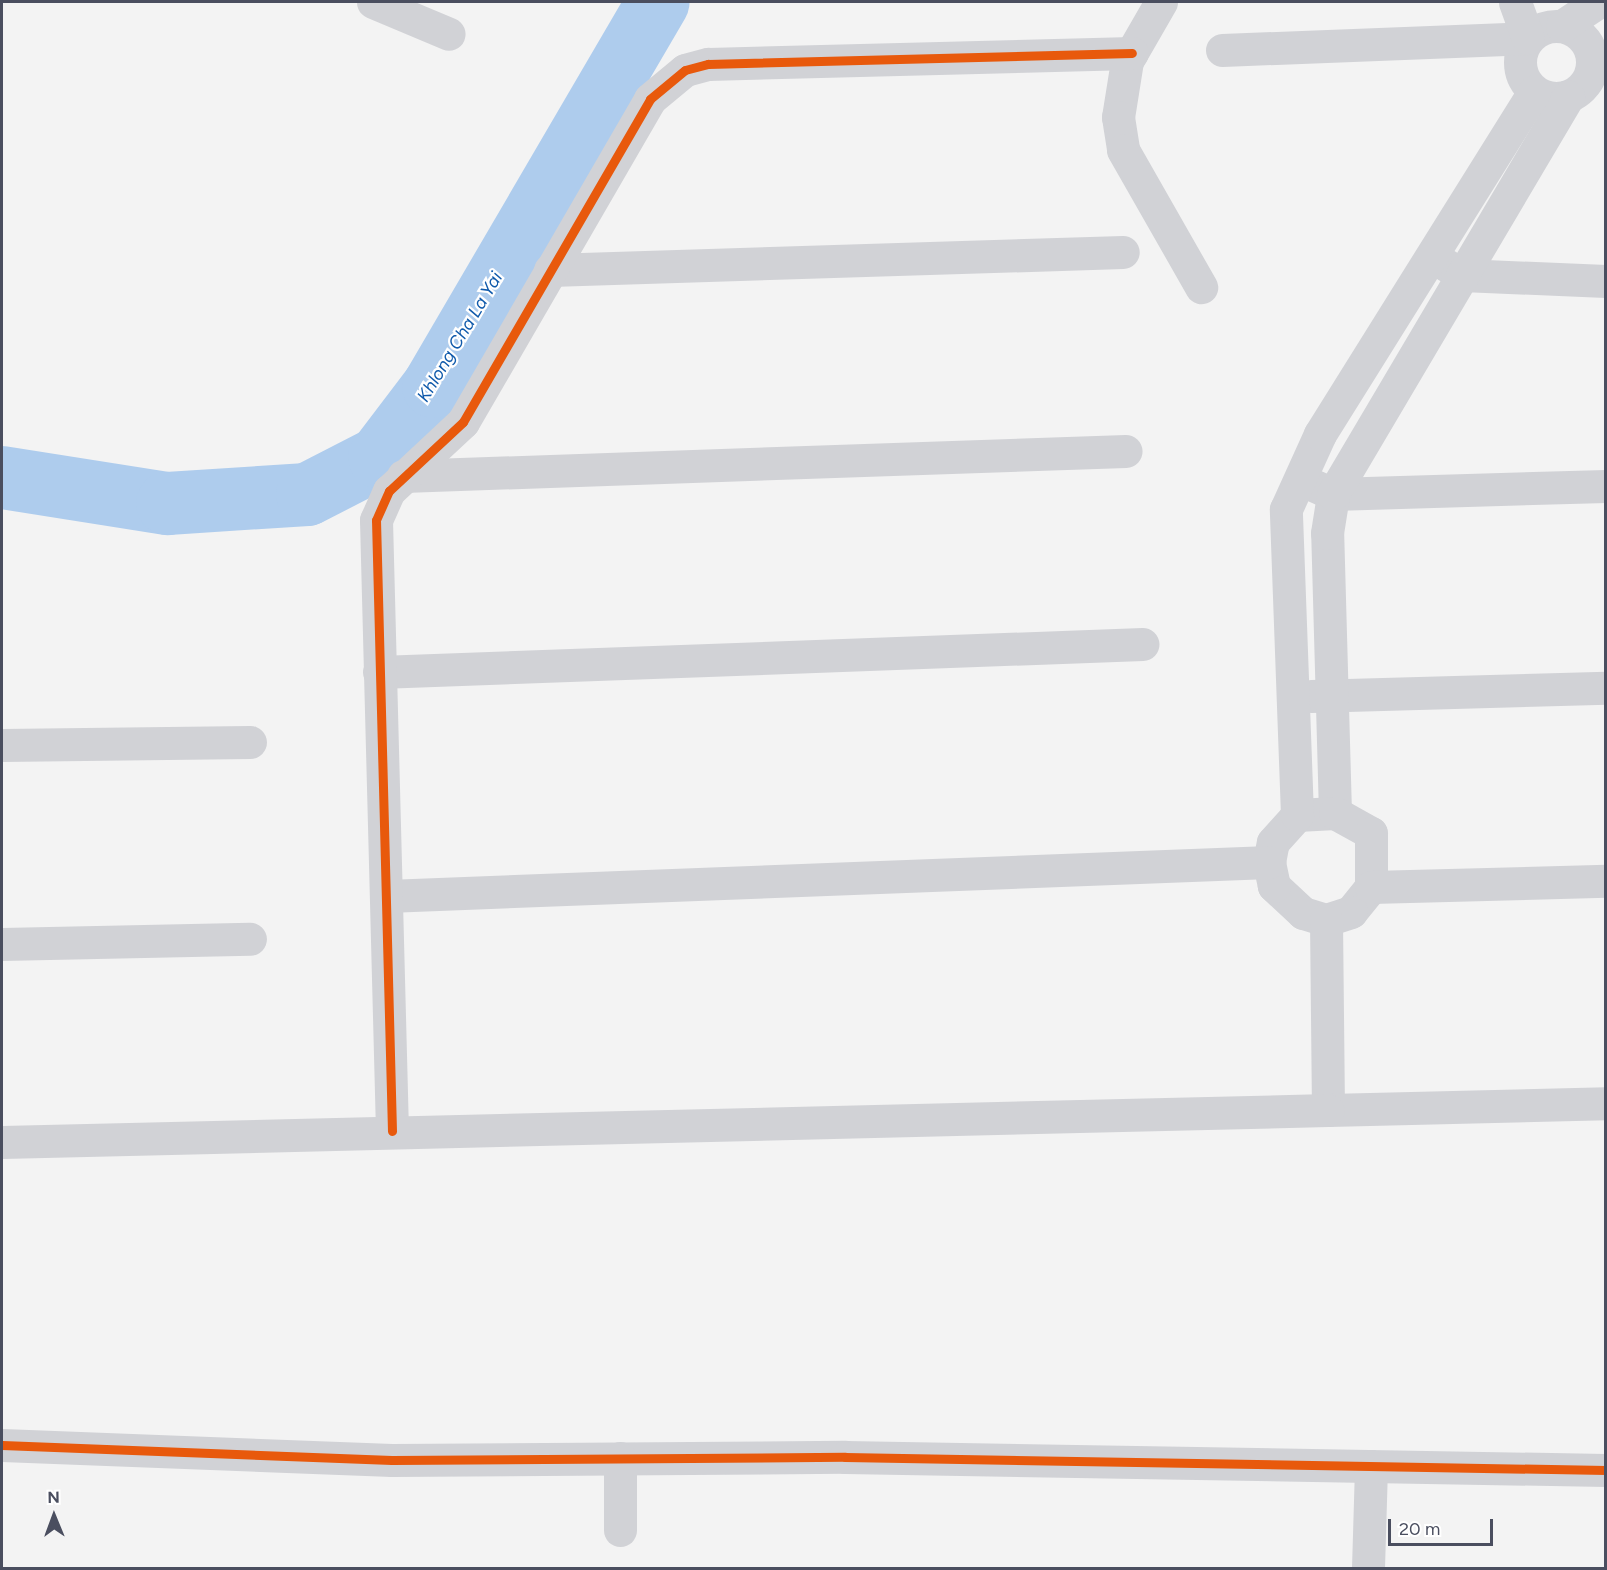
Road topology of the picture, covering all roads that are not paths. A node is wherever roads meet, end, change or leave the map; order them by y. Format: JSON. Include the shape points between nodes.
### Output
{"nodes":[{"id":1,"x":373,"y":2,"type":"edge"},
{"id":2,"x":1161,"y":2,"type":"edge"},
{"id":3,"x":1515,"y":2,"type":"edge"},
{"id":4,"x":1598,"y":2,"type":"edge"},
{"id":5,"x":1562,"y":26,"type":"junction"},
{"id":6,"x":449,"y":34,"type":"dead end"},
{"id":7,"x":1528,"y":38,"type":"junction"},
{"id":8,"x":1222,"y":50,"type":"dead end"},
{"id":9,"x":1132,"y":53,"type":"junction"},
{"id":10,"x":1592,"y":76,"type":"edge"},
{"id":11,"x":1534,"y":91,"type":"junction"},
{"id":12,"x":1123,"y":252,"type":"dead end"},
{"id":13,"x":1431,"y":256,"type":"junction"},
{"id":14,"x":550,"y":270,"type":"junction"},
{"id":15,"x":1462,"y":275,"type":"junction"},
{"id":16,"x":1605,"y":281,"type":"edge"},
{"id":17,"x":1201,"y":287,"type":"dead end"},
{"id":18,"x":1126,"y":451,"type":"dead end"},
{"id":19,"x":403,"y":476,"type":"junction"},
{"id":20,"x":1298,"y":477,"type":"junction"},
{"id":21,"x":1605,"y":486,"type":"edge"},
{"id":22,"x":1334,"y":494,"type":"junction"},
{"id":23,"x":1142,"y":644,"type":"dead end"},
{"id":24,"x":379,"y":672,"type":"junction"},
{"id":25,"x":1605,"y":688,"type":"edge"},
{"id":26,"x":1331,"y":695,"type":"junction"},
{"id":27,"x":1291,"y":696,"type":"junction"},
{"id":28,"x":250,"y":741,"type":"dead end"},
{"id":29,"x":2,"y":745,"type":"edge"},
{"id":30,"x":1335,"y":813,"type":"junction"},
{"id":31,"x":1297,"y":814,"type":"junction"},
{"id":32,"x":1269,"y":862,"type":"junction"},
{"id":33,"x":1605,"y":881,"type":"edge"},
{"id":34,"x":1371,"y":887,"type":"junction"},
{"id":35,"x":387,"y":896,"type":"junction"},
{"id":36,"x":1326,"y":920,"type":"junction"},
{"id":37,"x":250,"y":939,"type":"dead end"},
{"id":38,"x":2,"y":944,"type":"edge"},
{"id":39,"x":1605,"y":1103,"type":"edge"},
{"id":40,"x":1328,"y":1110,"type":"junction"},
{"id":41,"x":392,"y":1131,"type":"junction"},
{"id":42,"x":2,"y":1142,"type":"edge"},
{"id":43,"x":2,"y":1445,"type":"edge"},
{"id":44,"x":620,"y":1458,"type":"junction"},
{"id":45,"x":1371,"y":1466,"type":"junction"},
{"id":46,"x":1605,"y":1470,"type":"edge"},
{"id":47,"x":620,"y":1530,"type":"dead end"},
{"id":48,"x":1368,"y":1569,"type":"edge"}],
"edges":[{"from":1,"to":6,"type":"street"},
{"from":2,"to":9,"type":"street"},
{"from":3,"to":7,"type":"street"},
{"from":4,"to":5,"type":"street"},
{"from":5,"to":7,"type":"street","via":[[1538,30]]},
{"from":5,"to":10,"type":"street","via":[[1581,35]]},
{"from":7,"to":8,"type":"street"},
{"from":7,"to":11,"type":"street","via":[[1520,72]]},
{"from":9,"to":14,"type":"street","via":[[708,64],[685,70],[650,99]]},
{"from":9,"to":17,"type":"street","via":[[1120,86],[1123,150]]},
{"from":10,"to":11,"type":"street"},
{"from":10,"to":15,"type":"street"},
{"from":11,"to":13,"type":"street"},
{"from":12,"to":14,"type":"street"},
{"from":13,"to":15,"type":"street"},
{"from":13,"to":20,"type":"street"},
{"from":14,"to":19,"type":"street","via":[[463,422]]},
{"from":15,"to":16,"type":"street"},
{"from":15,"to":22,"type":"street"},
{"from":18,"to":19,"type":"street"},
{"from":19,"to":24,"type":"street","via":[[389,491],[376,520]]},
{"from":20,"to":22,"type":"street"},
{"from":20,"to":27,"type":"street","via":[[1284,532]]},
{"from":21,"to":22,"type":"street"},
{"from":22,"to":26,"type":"street","via":[[1327,533]]},
{"from":23,"to":24,"type":"street"},
{"from":24,"to":35,"type":"street"},
{"from":25,"to":26,"type":"street"},
{"from":26,"to":27,"type":"street"},
{"from":26,"to":30,"type":"street"},
{"from":27,"to":31,"type":"street"},
{"from":28,"to":29,"type":"street"},
{"from":30,"to":31,"type":"street"},
{"from":30,"to":34,"type":"street","via":[[1371,833]]},
{"from":31,"to":32,"type":"street","via":[[1273,842]]},
{"from":32,"to":35,"type":"street"},
{"from":32,"to":36,"type":"street","via":[[1274,886],[1286,902]]},
{"from":33,"to":34,"type":"street"},
{"from":34,"to":36,"type":"street","via":[[1352,912]]},
{"from":35,"to":41,"type":"street"},
{"from":36,"to":40,"type":"street"},
{"from":37,"to":38,"type":"street"},
{"from":39,"to":40,"type":"street"},
{"from":40,"to":41,"type":"street"},
{"from":41,"to":42,"type":"street"},
{"from":43,"to":44,"type":"street","via":[[392,1460]]},
{"from":44,"to":45,"type":"street"},
{"from":44,"to":47,"type":"street"},
{"from":45,"to":46,"type":"street"},
{"from":45,"to":48,"type":"street"}]}
